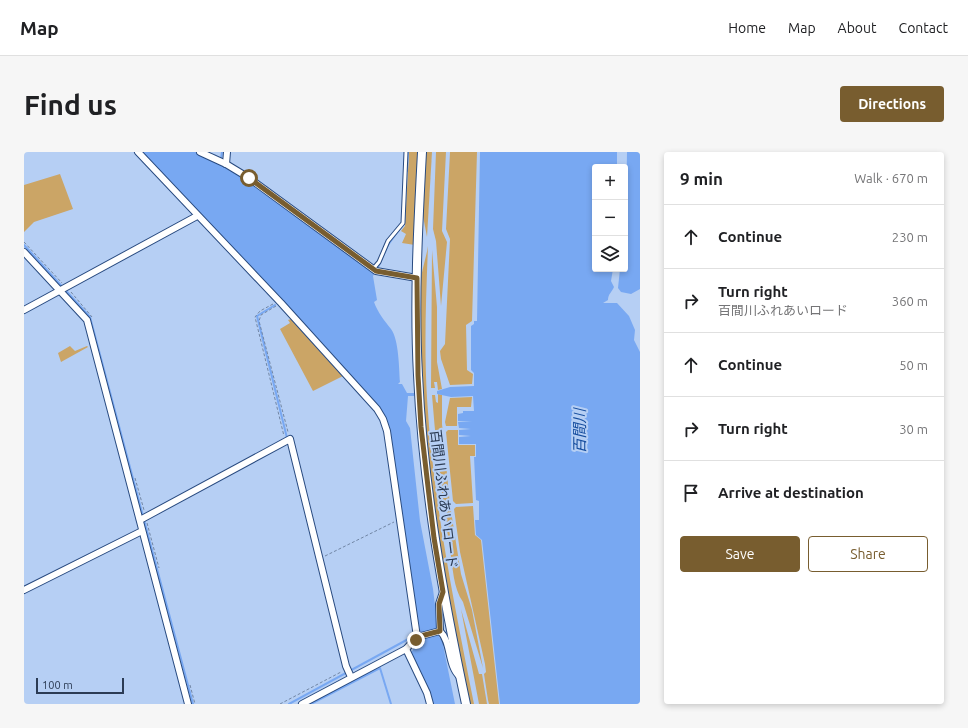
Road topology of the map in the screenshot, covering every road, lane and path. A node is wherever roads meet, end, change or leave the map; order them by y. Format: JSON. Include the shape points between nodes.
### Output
{"nodes":[{"id":1,"x":138,"y":152,"type":"edge"},
{"id":2,"x":200,"y":152,"type":"edge"},
{"id":3,"x":227,"y":152,"type":"edge"},
{"id":4,"x":406,"y":152,"type":"edge"},
{"id":5,"x":422,"y":152,"type":"edge"},
{"id":6,"x":226,"y":164,"type":"junction"},
{"id":7,"x":197,"y":216,"type":"junction"},
{"id":8,"x":24,"y":242,"type":"edge"},
{"id":9,"x":24,"y":252,"type":"edge"},
{"id":10,"x":373,"y":269,"type":"junction"},
{"id":11,"x":417,"y":278,"type":"junction"},
{"id":12,"x":64,"y":288,"type":"junction"},
{"id":13,"x":279,"y":302,"type":"junction"},
{"id":14,"x":24,"y":310,"type":"edge"},
{"id":15,"x":287,"y":440,"type":"junction"},
{"id":16,"x":142,"y":519,"type":"junction"},
{"id":17,"x":400,"y":521,"type":"junction"},
{"id":18,"x":142,"y":531,"type":"junction"},
{"id":19,"x":320,"y":559,"type":"junction"},
{"id":20,"x":24,"y":590,"type":"edge"},
{"id":21,"x":443,"y":592,"type":"junction"},
{"id":22,"x":439,"y":631,"type":"junction"},
{"id":23,"x":418,"y":636,"type":"junction"},
{"id":24,"x":406,"y":649,"type":"junction"},
{"id":25,"x":348,"y":672,"type":"junction"},
{"id":26,"x":460,"y":677,"type":"junction"},
{"id":27,"x":188,"y":704,"type":"edge"},
{"id":28,"x":280,"y":704,"type":"edge"},
{"id":29,"x":302,"y":704,"type":"edge"},
{"id":30,"x":430,"y":704,"type":"edge"},
{"id":31,"x":466,"y":704,"type":"edge"}],
"edges":[{"from":1,"to":7,"type":"street"},
{"from":2,"to":6,"type":"street"},
{"from":3,"to":6,"type":"street"},
{"from":4,"to":10,"type":"lane","via":[[402,222]]},
{"from":5,"to":11,"type":"street","name":"百間川ふれあいロード"},
{"from":6,"to":10,"type":"street"},
{"from":7,"to":12,"type":"street"},
{"from":7,"to":13,"type":"street"},
{"from":8,"to":12,"type":"path"},
{"from":9,"to":12,"type":"street"},
{"from":10,"to":11,"type":"street","via":[[385,274]]},
{"from":11,"to":21,"type":"street","name":"百間川ふれあいロード","via":[[421,427]]},
{"from":12,"to":14,"type":"street"},
{"from":12,"to":16,"type":"street","via":[[87,320]]},
{"from":13,"to":15,"type":"path","via":[[261,315],[259,321]]},
{"from":13,"to":15,"type":"path","via":[[260,311],[255,317]]},
{"from":13,"to":17,"type":"street","via":[[377,409],[383,419]]},
{"from":15,"to":16,"type":"street"},
{"from":15,"to":19,"type":"street"},
{"from":16,"to":18,"type":"street"},
{"from":17,"to":19,"type":"path","via":[[393,522]]},
{"from":17,"to":23,"type":"street"},
{"from":18,"to":20,"type":"street"},
{"from":18,"to":27,"type":"street"},
{"from":19,"to":25,"type":"street"},
{"from":21,"to":22,"type":"street","via":[[439,604]]},
{"from":21,"to":26,"type":"street","name":"百間川ふれあいロード"},
{"from":22,"to":23,"type":"street"},
{"from":22,"to":26,"type":"street","via":[[445,638],[453,669]]},
{"from":23,"to":24,"type":"street"},
{"from":24,"to":25,"type":"street"},
{"from":24,"to":30,"type":"street"},
{"from":25,"to":28,"type":"path","via":[[342,671]]},
{"from":25,"to":29,"type":"street"},
{"from":26,"to":31,"type":"street","name":"百間川ふれあいロード"}]}
